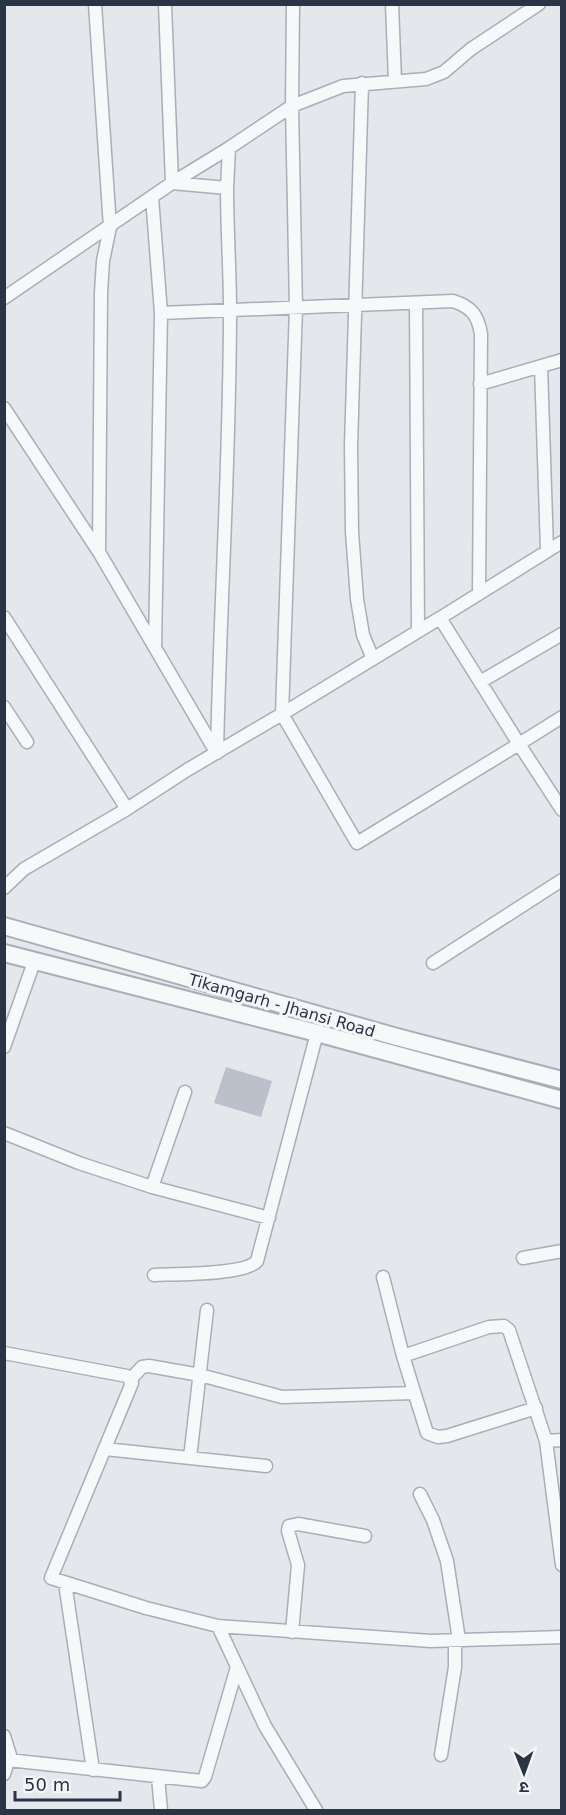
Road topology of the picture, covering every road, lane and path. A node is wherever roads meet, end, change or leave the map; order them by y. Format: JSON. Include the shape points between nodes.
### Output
{"nodes":[{"id":1,"x":95,"y":4,"type":"edge"},
{"id":2,"x":165,"y":4,"type":"edge"},
{"id":3,"x":293,"y":4,"type":"edge"},
{"id":4,"x":392,"y":4,"type":"edge"},
{"id":5,"x":539,"y":4,"type":"edge"},
{"id":6,"x":395,"y":81,"type":"junction"},
{"id":7,"x":362,"y":83,"type":"junction"},
{"id":8,"x":292,"y":106,"type":"junction"},
{"id":9,"x":229,"y":148,"type":"junction"},
{"id":10,"x":172,"y":183,"type":"junction"},
{"id":11,"x":227,"y":188,"type":"junction"},
{"id":12,"x":152,"y":197,"type":"junction"},
{"id":13,"x":110,"y":227,"type":"junction"},
{"id":14,"x":4,"y":298,"type":"edge"},
{"id":15,"x":416,"y":303,"type":"junction"},
{"id":16,"x":356,"y":305,"type":"junction"},
{"id":17,"x":296,"y":308,"type":"junction"},
{"id":18,"x":230,"y":310,"type":"junction"},
{"id":19,"x":161,"y":313,"type":"junction"},
{"id":20,"x":561,"y":360,"type":"edge"},
{"id":21,"x":541,"y":366,"type":"junction"},
{"id":22,"x":480,"y":384,"type":"junction"},
{"id":23,"x":4,"y":408,"type":"edge"},
{"id":24,"x":561,"y":542,"type":"edge"},
{"id":25,"x":547,"y":550,"type":"junction"},
{"id":26,"x":99,"y":552,"type":"junction"},
{"id":27,"x":479,"y":594,"type":"junction"},
{"id":28,"x":4,"y":617,"type":"edge"},
{"id":29,"x":440,"y":618,"type":"junction"},
{"id":30,"x":418,"y":631,"type":"junction"},
{"id":31,"x":561,"y":634,"type":"edge"},
{"id":32,"x":155,"y":648,"type":"junction"},
{"id":33,"x":373,"y":658,"type":"junction"},
{"id":34,"x":480,"y":682,"type":"junction"},
{"id":35,"x":4,"y":707,"type":"edge"},
{"id":36,"x":282,"y":714,"type":"junction"},
{"id":37,"x":561,"y":717,"type":"edge"},
{"id":38,"x":27,"y":742,"type":"dead end"},
{"id":39,"x":519,"y":744,"type":"junction"},
{"id":40,"x":217,"y":753,"type":"junction"},
{"id":41,"x":560,"y":803,"type":"edge"},
{"id":42,"x":127,"y":809,"type":"junction"},
{"id":43,"x":561,"y":880,"type":"edge"},
{"id":44,"x":4,"y":888,"type":"edge"},
{"id":45,"x":4,"y":926,"type":"edge"},
{"id":46,"x":4,"y":953,"type":"edge"},
{"id":47,"x":109,"y":956,"type":"junction"},
{"id":48,"x":34,"y":962,"type":"junction"},
{"id":49,"x":433,"y":963,"type":"dead end"},
{"id":50,"x":102,"y":979,"type":"junction"},
{"id":51,"x":317,"y":1033,"type":"junction"},
{"id":52,"x":4,"y":1047,"type":"edge"},
{"id":53,"x":560,"y":1091,"type":"edge"},
{"id":54,"x":185,"y":1092,"type":"dead end"},
{"id":55,"x":4,"y":1134,"type":"edge"},
{"id":56,"x":152,"y":1187,"type":"junction"},
{"id":57,"x":268,"y":1218,"type":"junction"},
{"id":58,"x":561,"y":1251,"type":"edge"},
{"id":59,"x":523,"y":1258,"type":"dead end"},
{"id":60,"x":154,"y":1275,"type":"dead end"},
{"id":61,"x":383,"y":1277,"type":"dead end"},
{"id":62,"x":207,"y":1310,"type":"dead end"},
{"id":63,"x":4,"y":1353,"type":"edge"},
{"id":64,"x":403,"y":1356,"type":"junction"},
{"id":65,"x":200,"y":1375,"type":"junction"},
{"id":66,"x":130,"y":1380,"type":"junction"},
{"id":67,"x":414,"y":1393,"type":"junction"},
{"id":68,"x":536,"y":1408,"type":"junction"},
{"id":69,"x":561,"y":1440,"type":"edge"},
{"id":70,"x":546,"y":1441,"type":"junction"},
{"id":71,"x":105,"y":1449,"type":"junction"},
{"id":72,"x":190,"y":1458,"type":"junction"},
{"id":73,"x":266,"y":1466,"type":"dead end"},
{"id":74,"x":420,"y":1494,"type":"dead end"},
{"id":75,"x":364,"y":1536,"type":"dead end"},
{"id":76,"x":561,"y":1557,"type":"edge"},
{"id":77,"x":65,"y":1582,"type":"junction"},
{"id":78,"x":218,"y":1626,"type":"junction"},
{"id":79,"x":292,"y":1632,"type":"junction"},
{"id":80,"x":561,"y":1637,"type":"edge"},
{"id":81,"x":457,"y":1640,"type":"junction"},
{"id":82,"x":237,"y":1667,"type":"junction"},
{"id":83,"x":4,"y":1736,"type":"edge"},
{"id":84,"x":441,"y":1755,"type":"dead end"},
{"id":85,"x":6,"y":1768,"type":"edge"},
{"id":86,"x":93,"y":1770,"type":"junction"},
{"id":87,"x":158,"y":1777,"type":"junction"},
{"id":88,"x":161,"y":1810,"type":"edge"},
{"id":89,"x":316,"y":1810,"type":"edge"}],
"edges":[{"from":1,"to":13,"type":"street"},
{"from":2,"to":10,"type":"street"},
{"from":3,"to":8,"type":"street"},
{"from":4,"to":6,"type":"street"},
{"from":5,"to":6,"type":"street","via":[[444,72],[426,80]]},
{"from":6,"to":7,"type":"street"},
{"from":7,"to":8,"type":"street","via":[[324,92]]},
{"from":7,"to":16,"type":"street"},
{"from":8,"to":9,"type":"street"},
{"from":8,"to":17,"type":"street"},
{"from":9,"to":10,"type":"street"},
{"from":9,"to":11,"type":"street"},
{"from":10,"to":11,"type":"street"},
{"from":10,"to":12,"type":"street"},
{"from":11,"to":18,"type":"street"},
{"from":12,"to":13,"type":"street"},
{"from":12,"to":19,"type":"street"},
{"from":13,"to":14,"type":"street"},
{"from":13,"to":26,"type":"street","via":[[101,293]]},
{"from":15,"to":16,"type":"street"},
{"from":15,"to":22,"type":"street","via":[[453,301],[473,312],[481,334]]},
{"from":15,"to":30,"type":"street"},
{"from":16,"to":17,"type":"street"},
{"from":16,"to":33,"type":"street","via":[[352,532],[357,599],[363,635]]},
{"from":17,"to":18,"type":"street"},
{"from":17,"to":36,"type":"street"},
{"from":18,"to":19,"type":"street"},
{"from":18,"to":40,"type":"street"},
{"from":19,"to":32,"type":"street"},
{"from":20,"to":21,"type":"street"},
{"from":21,"to":22,"type":"street"},
{"from":21,"to":25,"type":"street"},
{"from":22,"to":27,"type":"street"},
{"from":23,"to":26,"type":"street"},
{"from":24,"to":25,"type":"street"},
{"from":25,"to":27,"type":"street"},
{"from":26,"to":32,"type":"street"},
{"from":27,"to":29,"type":"street"},
{"from":28,"to":42,"type":"street"},
{"from":29,"to":30,"type":"street"},
{"from":29,"to":34,"type":"street"},
{"from":30,"to":33,"type":"street"},
{"from":31,"to":34,"type":"street"},
{"from":32,"to":40,"type":"street"},
{"from":33,"to":36,"type":"street"},
{"from":34,"to":39,"type":"street"},
{"from":35,"to":38,"type":"street"},
{"from":36,"to":39,"type":"street","via":[[357,843]]},
{"from":36,"to":40,"type":"street"},
{"from":37,"to":39,"type":"street"},
{"from":39,"to":41,"type":"street"},
{"from":40,"to":42,"type":"street"},
{"from":42,"to":44,"type":"street","via":[[24,869]]},
{"from":43,"to":49,"type":"street"},
{"from":45,"to":47,"type":"street","name":"Tikamgarh - Jhansi Road"},
{"from":46,"to":48,"type":"street"},
{"from":47,"to":50,"type":"street"},
{"from":47,"to":53,"type":"street","name":"Tikamgarh - Jhansi Road","via":[[385,1034]]},
{"from":48,"to":50,"type":"street"},
{"from":48,"to":52,"type":"street"},
{"from":50,"to":51,"type":"street"},
{"from":51,"to":53,"type":"street"},
{"from":51,"to":57,"type":"street"},
{"from":54,"to":56,"type":"street"},
{"from":55,"to":56,"type":"street"},
{"from":56,"to":57,"type":"street"},
{"from":57,"to":60,"type":"street","via":[[253,1265],[238,1270]]},
{"from":58,"to":59,"type":"street"},
{"from":61,"to":64,"type":"street"},
{"from":62,"to":65,"type":"street"},
{"from":63,"to":66,"type":"street","via":[[127,1376]]},
{"from":64,"to":67,"type":"street"},
{"from":64,"to":68,"type":"street","via":[[489,1327],[504,1326],[509,1330]]},
{"from":65,"to":66,"type":"street","via":[[145,1366]]},
{"from":65,"to":67,"type":"street","via":[[282,1397]]},
{"from":65,"to":72,"type":"street"},
{"from":66,"to":71,"type":"street"},
{"from":67,"to":68,"type":"street","via":[[424,1428],[438,1437]]},
{"from":68,"to":70,"type":"street"},
{"from":69,"to":70,"type":"street"},
{"from":70,"to":76,"type":"street"},
{"from":71,"to":72,"type":"street"},
{"from":71,"to":77,"type":"street","via":[[51,1578]]},
{"from":72,"to":73,"type":"street"},
{"from":74,"to":81,"type":"street","via":[[442,1542],[451,1580]]},
{"from":75,"to":79,"type":"street","via":[[298,1524],[290,1526],[298,1565]]},
{"from":77,"to":78,"type":"street"},
{"from":77,"to":86,"type":"street"},
{"from":78,"to":79,"type":"street"},
{"from":78,"to":82,"type":"street"},
{"from":79,"to":81,"type":"street"},
{"from":80,"to":81,"type":"street"},
{"from":81,"to":84,"type":"street"},
{"from":82,"to":87,"type":"street","via":[[204,1780]]},
{"from":82,"to":89,"type":"street","via":[[265,1726]]},
{"from":83,"to":85,"type":"street","via":[[10,1755]]},
{"from":85,"to":86,"type":"street"},
{"from":86,"to":87,"type":"street"},
{"from":87,"to":88,"type":"street"}]}
